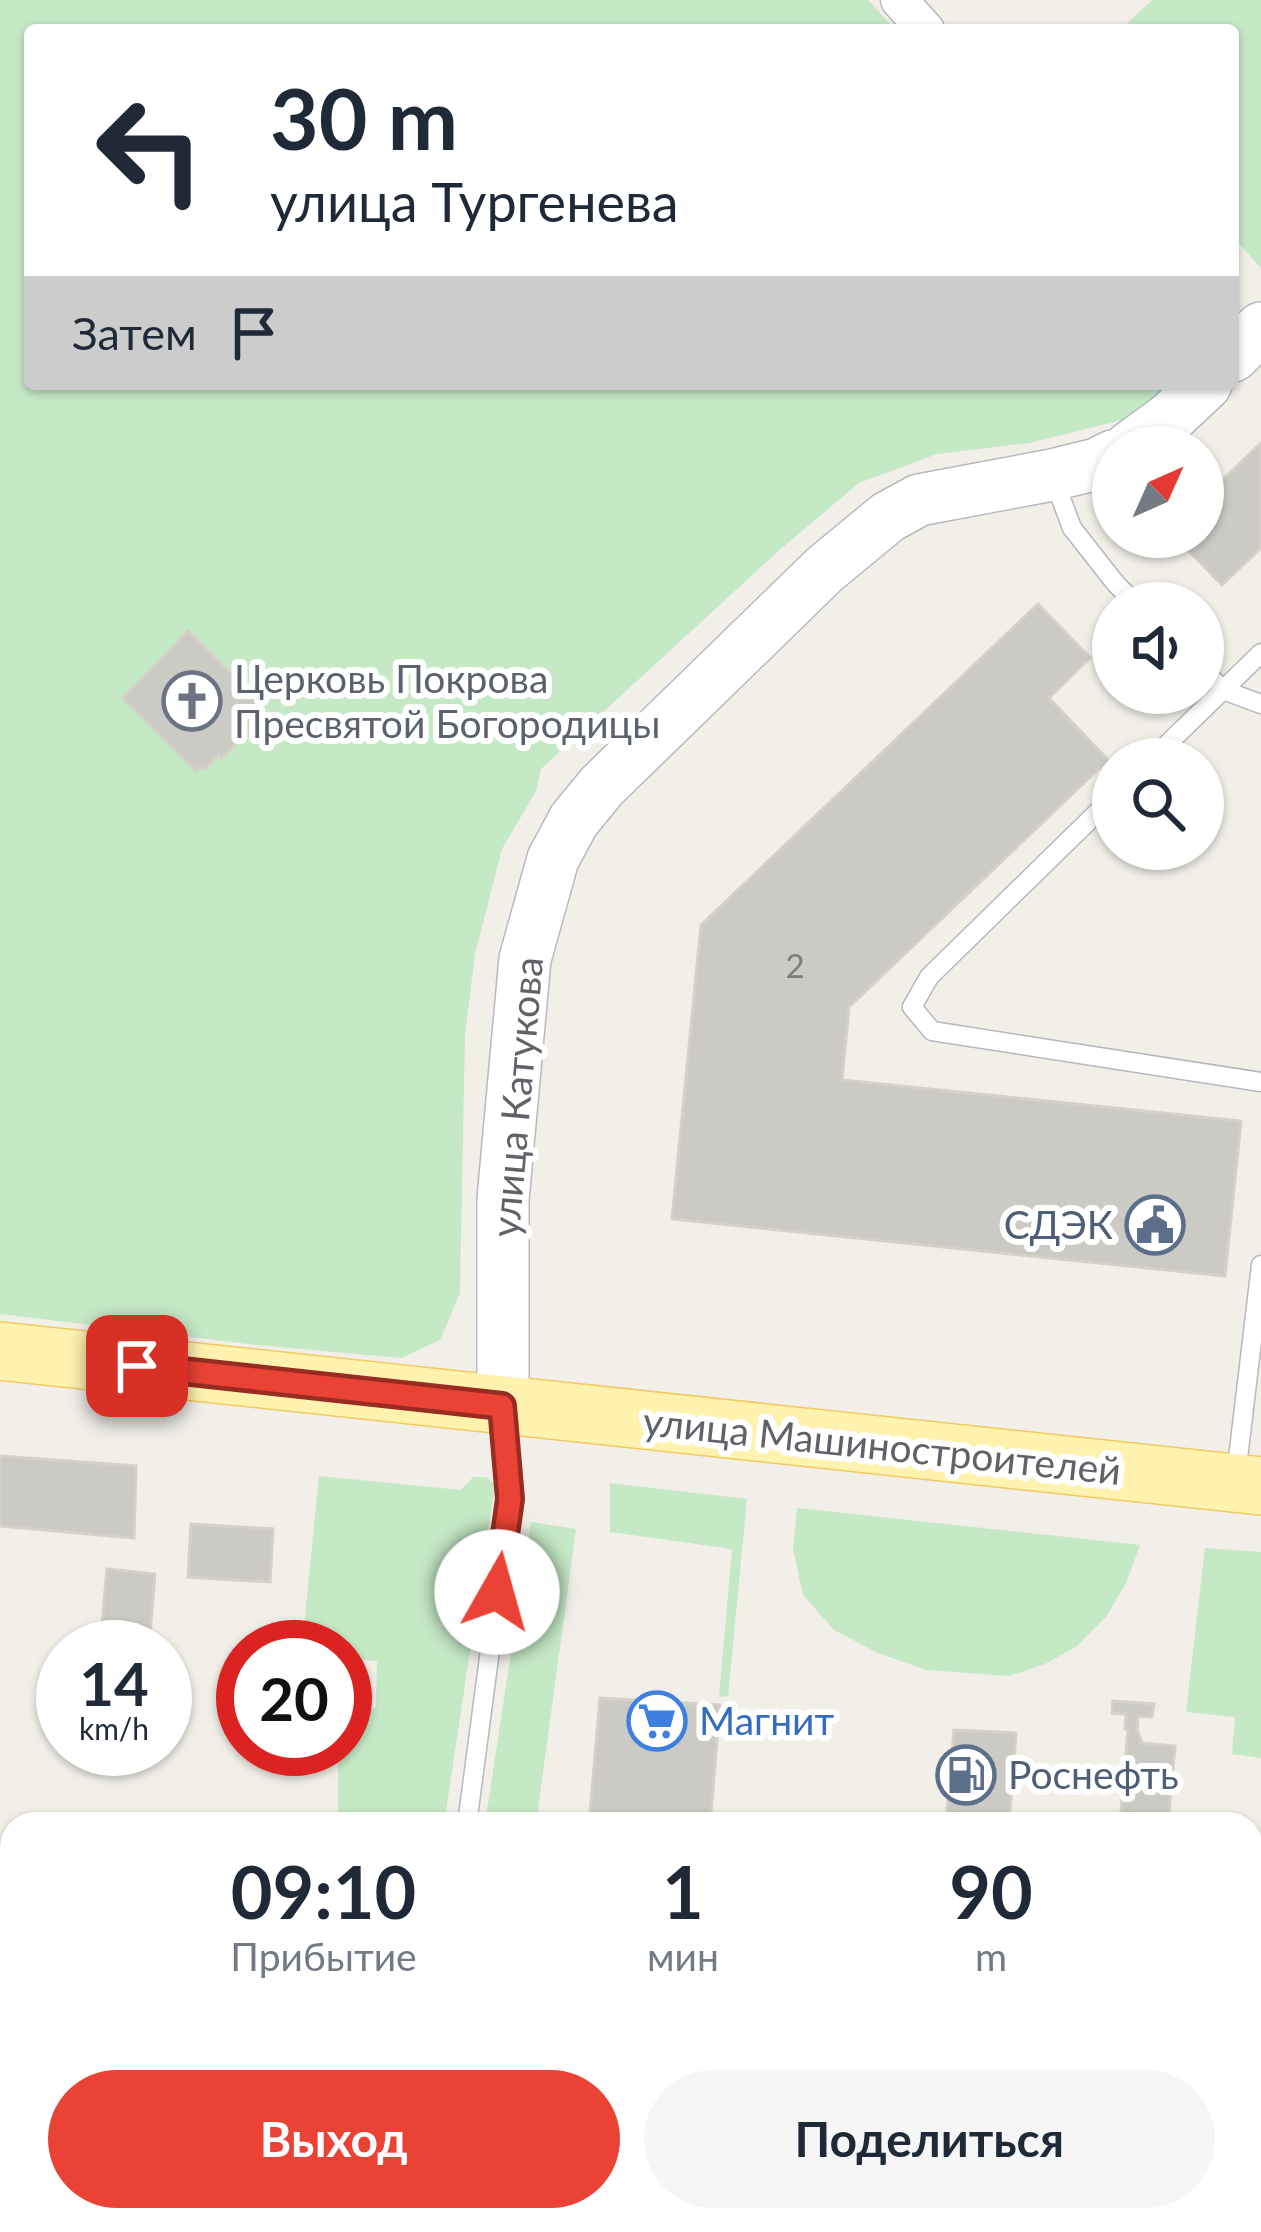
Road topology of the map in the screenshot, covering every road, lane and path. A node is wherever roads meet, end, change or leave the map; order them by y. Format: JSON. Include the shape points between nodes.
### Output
{"nodes":[{"id":1,"x":899,"y":0,"type":"edge"},
{"id":2,"x":921,"y":24,"type":"edge"},
{"id":3,"x":1261,"y":328,"type":"edge"},
{"id":4,"x":1239,"y":350,"type":"edge"},
{"id":5,"x":1199,"y":390,"type":"edge"},
{"id":6,"x":1159,"y":426,"type":"edge"},
{"id":7,"x":1092,"y":465,"type":"edge"},
{"id":8,"x":1052,"y":475,"type":"junction"},
{"id":9,"x":1114,"y":582,"type":"edge"},
{"id":10,"x":1261,"y":653,"type":"edge"},
{"id":11,"x":1224,"y":689,"type":"edge"},
{"id":12,"x":1224,"y":690,"type":"edge"},
{"id":13,"x":1261,"y":704,"type":"edge"},
{"id":14,"x":1198,"y":714,"type":"edge"},
{"id":15,"x":1174,"y":738,"type":"edge"},
{"id":16,"x":1092,"y":818,"type":"edge"},
{"id":17,"x":1261,"y":1082,"type":"edge"},
{"id":18,"x":1261,"y":1265,"type":"edge"},
{"id":19,"x":1258,"y":1320,"type":"edge"},
{"id":20,"x":0,"y":1352,"type":"edge"},
{"id":21,"x":502,"y":1406,"type":"junction"},
{"id":22,"x":1248,"y":1485,"type":"edge"},
{"id":23,"x":469,"y":1812,"type":"edge"}],
"edges":[{"from":1,"to":2,"type":"street"},
{"from":3,"to":4,"type":"street"},
{"from":5,"to":6,"type":"street"},
{"from":7,"to":8,"type":"street","name":"улица Катукова"},
{"from":8,"to":9,"type":"lane","via":[[1072,528]]},
{"from":8,"to":21,"type":"street","name":"улица Катукова","via":[[919,500],[888,518],[825,569],[574,820],[553,859],[525,959],[502,1199]]},
{"from":10,"to":11,"type":"lane"},
{"from":12,"to":13,"type":"lane"},
{"from":14,"to":15,"type":"lane"},
{"from":16,"to":17,"type":"lane","via":[[929,977],[912,1007],[932,1031]]},
{"from":18,"to":19,"type":"lane"},
{"from":19,"to":22,"type":"lane"},
{"from":20,"to":21,"type":"main road","name":"улица Машиностроителей"},
{"from":21,"to":22,"type":"main road","name":"улица Машиностроителей"},
{"from":21,"to":23,"type":"lane","via":[[510,1499]]}]}
